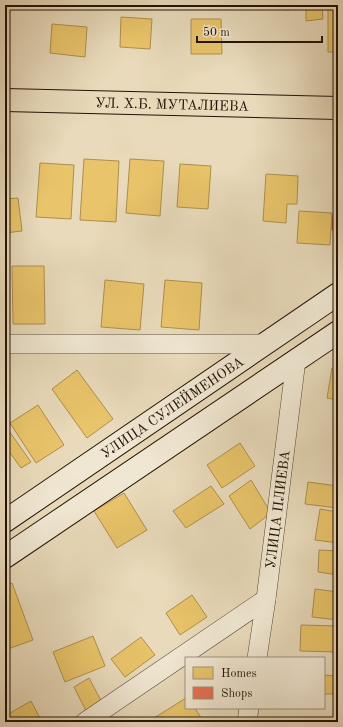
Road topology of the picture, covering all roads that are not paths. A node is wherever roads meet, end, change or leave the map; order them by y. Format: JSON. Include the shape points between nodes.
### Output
{"nodes":[{"id":1,"x":5,"y":100,"type":"edge"},
{"id":2,"x":338,"y":108,"type":"edge"},
{"id":3,"x":338,"y":294,"type":"edge"},
{"id":4,"x":338,"y":332,"type":"edge"},
{"id":5,"x":5,"y":344,"type":"edge"},
{"id":6,"x":264,"y":344,"type":"junction"},
{"id":7,"x":296,"y":360,"type":"junction"},
{"id":8,"x":5,"y":521,"type":"edge"},
{"id":9,"x":5,"y":557,"type":"edge"},
{"id":10,"x":266,"y":599,"type":"junction"},
{"id":11,"x":257,"y":657,"type":"edge"},
{"id":12,"x":249,"y":709,"type":"edge"},
{"id":13,"x":85,"y":722,"type":"edge"},
{"id":14,"x":246,"y":722,"type":"edge"}],
"edges":[{"from":1,"to":2,"type":"main road","name":"УЛ. Х.Б. МУТАЛИЕВА"},
{"from":3,"to":6,"type":"main road","name":"УЛИЦА СУЛЕЙМЕНОВА"},
{"from":4,"to":7,"type":"main road"},
{"from":5,"to":6,"type":"street"},
{"from":6,"to":8,"type":"main road","name":"УЛИЦА СУЛЕЙМЕНОВА"},
{"from":7,"to":9,"type":"main road"},
{"from":7,"to":10,"type":"street","name":"УЛИЦА ПЛИЕВА"},
{"from":10,"to":11,"type":"street","name":"УЛИЦА ПЛИЕВА"},
{"from":10,"to":13,"type":"street"},
{"from":12,"to":14,"type":"street"}]}
